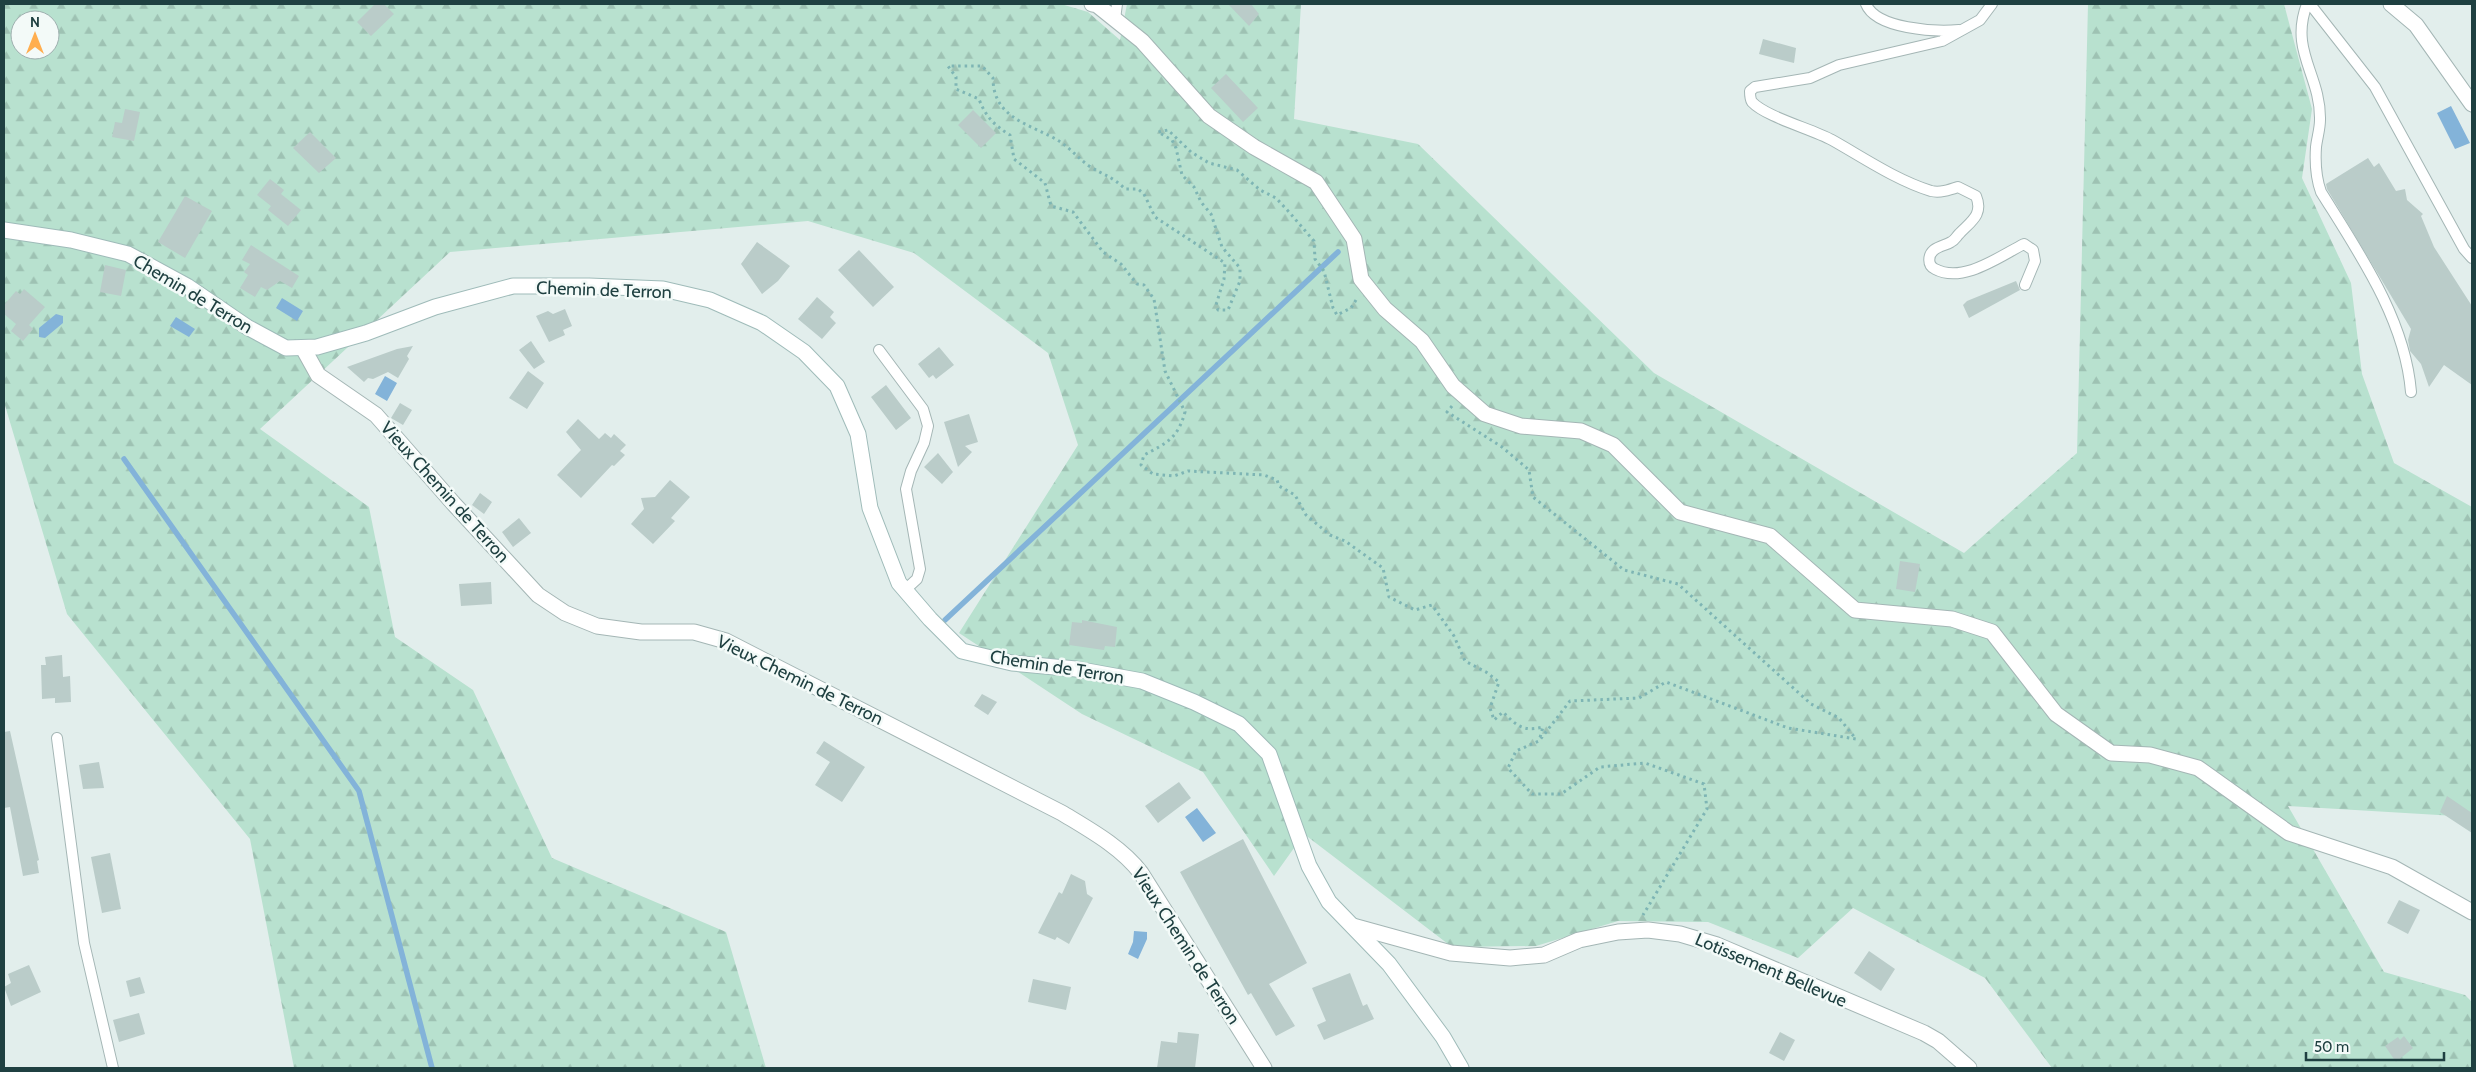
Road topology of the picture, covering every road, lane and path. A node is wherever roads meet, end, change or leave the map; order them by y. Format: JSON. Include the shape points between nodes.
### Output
{"nodes":[{"id":1,"x":1092,"y":4,"type":"edge"},
{"id":2,"x":1117,"y":4,"type":"edge"},
{"id":3,"x":1866,"y":4,"type":"edge"},
{"id":4,"x":1992,"y":4,"type":"edge"},
{"id":5,"x":2309,"y":4,"type":"edge"},
{"id":6,"x":2391,"y":4,"type":"edge"},
{"id":7,"x":1115,"y":19,"type":"junction"},
{"id":8,"x":1962,"y":30,"type":"junction"},
{"id":9,"x":2472,"y":104,"type":"edge"},
{"id":10,"x":4,"y":230,"type":"edge"},
{"id":11,"x":2472,"y":258,"type":"edge"},
{"id":12,"x":2025,"y":285,"type":"dead end"},
{"id":13,"x":1369,"y":288,"type":"junction"},
{"id":14,"x":303,"y":348,"type":"junction"},
{"id":15,"x":879,"y":350,"type":"dead end"},
{"id":16,"x":2412,"y":392,"type":"dead end"},
{"id":17,"x":1462,"y":394,"type":"junction"},
{"id":18,"x":904,"y":590,"type":"junction"},
{"id":19,"x":57,"y":738,"type":"dead end"},
{"id":20,"x":1539,"y":741,"type":"junction"},
{"id":21,"x":2472,"y":912,"type":"edge"},
{"id":22,"x":1353,"y":926,"type":"junction"},
{"id":23,"x":1633,"y":931,"type":"junction"},
{"id":24,"x":1456,"y":1066,"type":"edge"},
{"id":25,"x":113,"y":1068,"type":"edge"},
{"id":26,"x":1264,"y":1068,"type":"edge"},
{"id":27,"x":1969,"y":1068,"type":"edge"}],
"edges":[{"from":1,"to":7,"type":"street"},
{"from":2,"to":7,"type":"lane"},
{"from":3,"to":8,"type":"lane","via":[[1869,12],[1882,19],[1913,28]]},
{"from":4,"to":8,"type":"lane","via":[[1980,20]]},
{"from":5,"to":11,"type":"lane","via":[[2375,87],[2464,249]]},
{"from":5,"to":16,"type":"lane","via":[[2301,19],[2300,40],[2316,90],[2320,120],[2316,147],[2317,180],[2321,192],[2369,270],[2409,364]]},
{"from":6,"to":9,"type":"street","via":[[2416,25]]},
{"from":7,"to":13,"type":"street","via":[[1142,41],[1210,116],[1254,147],[1316,182],[1354,239],[1361,279]]},
{"from":8,"to":12,"type":"lane","via":[[1942,41],[1839,65],[1810,78],[1755,87],[1750,96],[1768,112],[1832,140],[1855,155],[1933,192],[1958,187],[1976,196],[1979,209],[1976,218],[1953,241],[1935,248],[1928,259],[1930,265],[1950,273],[1968,271],[2024,244],[2033,250],[2035,261]]},
{"from":10,"to":14,"type":"street","name":"Chemin de Terron","via":[[71,240],[128,254],[187,286],[247,327],[286,348]]},
{"from":13,"to":17,"type":"street","via":[[1385,309],[1422,341]]},
{"from":13,"to":20,"type":"path","via":[[1360,293],[1351,308],[1337,316],[1324,271],[1315,259],[1314,241],[1276,198],[1260,190],[1236,170],[1209,162],[1191,152],[1168,130],[1158,132],[1172,140],[1182,175],[1212,214],[1222,247],[1240,268],[1234,301],[1228,310],[1218,310],[1216,305],[1226,263],[1155,217],[1138,188],[1125,188],[1114,178],[1090,166],[1060,141],[1018,121],[1001,106],[993,90],[993,78],[982,66],[948,66],[956,78],[956,88],[979,99],[996,126],[1010,135],[1014,158],[1046,183],[1051,206],[1073,212],[1103,252],[1121,264],[1137,284],[1144,285],[1154,299],[1165,371],[1185,412],[1180,430],[1166,444],[1144,455],[1141,465],[1160,475],[1174,476],[1188,471],[1264,474],[1277,480],[1278,486],[1295,495],[1306,515],[1330,535],[1345,541],[1383,568],[1389,597],[1414,610],[1432,605],[1454,636],[1465,660],[1499,682],[1490,708],[1494,720],[1503,712],[1515,724],[1529,730],[1544,727]]},
{"from":14,"to":18,"type":"street","name":"Chemin de Terron","via":[[366,333],[435,307],[513,286],[663,289],[710,300],[762,323],[797,347],[837,386],[858,434],[870,508]]},
{"from":14,"to":26,"type":"street","name":"Vieux Chemin de Terron","via":[[318,376],[376,415],[538,595],[564,613],[597,626],[641,632],[694,632],[726,641],[1062,813],[1105,840],[1141,873]]},
{"from":15,"to":18,"type":"lane","via":[[923,409],[928,426],[906,489],[920,569],[917,578]]},
{"from":17,"to":20,"type":"path","via":[[1447,412],[1502,447],[1529,470],[1533,497],[1624,570],[1678,584],[1811,704],[1839,718],[1856,740],[1788,728],[1666,682],[1639,698],[1570,701]]},
{"from":17,"to":21,"type":"street","via":[[1485,414],[1521,426],[1580,431],[1613,445],[1680,512],[1770,536],[1855,610],[1952,619],[1992,632],[2056,714],[2111,753],[2150,755],[2198,768],[2289,833],[2392,867]]},
{"from":18,"to":22,"type":"street","name":"Chemin de Terron","via":[[962,651],[1012,663],[1076,669],[1142,681],[1238,724],[1269,754],[1309,866],[1329,902]]},
{"from":19,"to":25,"type":"lane","via":[[84,943]]},
{"from":20,"to":23,"type":"path","via":[[1516,751],[1508,768],[1532,794],[1562,794],[1600,767],[1645,763],[1704,784],[1707,809]]},
{"from":22,"to":23,"type":"street","name":"Lotissement Bellevue","via":[[1451,953],[1510,958],[1544,955],[1580,940]]},
{"from":22,"to":24,"type":"street","name":"Chemin de Terron","via":[[1390,964],[1443,1037]]},
{"from":23,"to":27,"type":"street","name":"Lotissement Bellevue","via":[[1680,934],[1717,945],[1924,1033]]}]}
